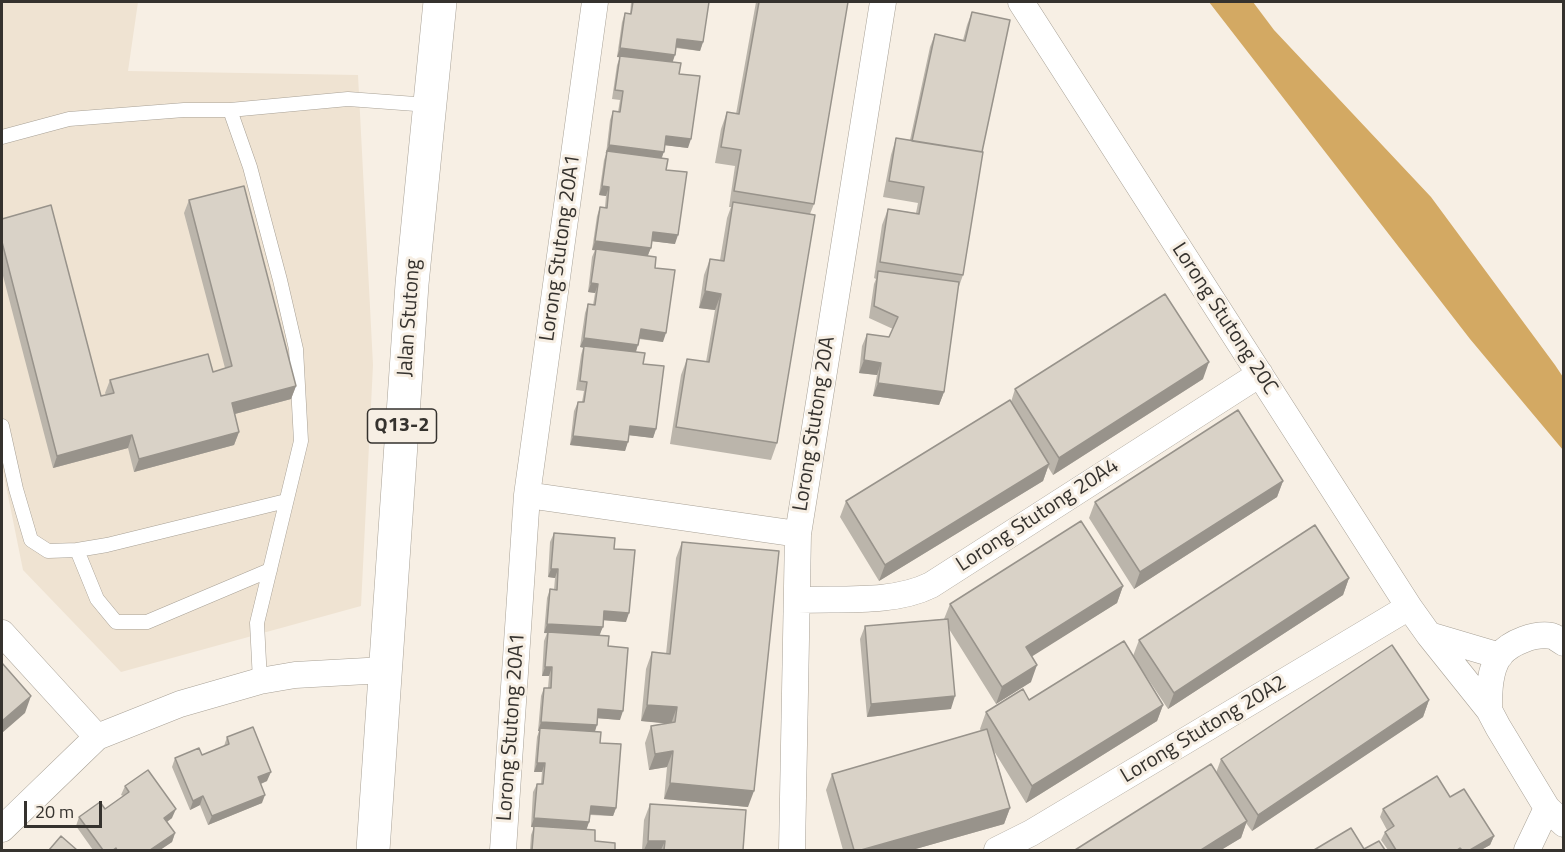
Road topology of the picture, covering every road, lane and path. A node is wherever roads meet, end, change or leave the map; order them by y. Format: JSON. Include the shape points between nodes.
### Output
{"nodes":[{"id":1,"x":440,"y":2,"type":"edge"},
{"id":2,"x":595,"y":2,"type":"edge"},
{"id":3,"x":883,"y":2,"type":"edge"},
{"id":4,"x":1021,"y":2,"type":"edge"},
{"id":5,"x":429,"y":105,"type":"junction"},
{"id":6,"x":230,"y":110,"type":"junction"},
{"id":7,"x":2,"y":137,"type":"edge"},
{"id":8,"x":1260,"y":374,"type":"junction"},
{"id":9,"x":2,"y":426,"type":"edge"},
{"id":10,"x":528,"y":495,"type":"junction"},
{"id":11,"x":286,"y":501,"type":"junction"},
{"id":12,"x":798,"y":534,"type":"junction"},
{"id":13,"x":77,"y":550,"type":"junction"},
{"id":14,"x":270,"y":570,"type":"junction"},
{"id":15,"x":798,"y":600,"type":"junction"},
{"id":16,"x":1409,"y":607,"type":"junction"},
{"id":17,"x":2,"y":633,"type":"edge"},
{"id":18,"x":1429,"y":635,"type":"junction"},
{"id":19,"x":1560,"y":636,"type":"edge"},
{"id":20,"x":1500,"y":656,"type":"junction"},
{"id":21,"x":385,"y":670,"type":"junction"},
{"id":22,"x":260,"y":681,"type":"junction"},
{"id":23,"x":1489,"y":710,"type":"junction"},
{"id":24,"x":97,"y":737,"type":"junction"},
{"id":25,"x":1555,"y":816,"type":"edge"},
{"id":26,"x":2,"y":829,"type":"edge"},
{"id":27,"x":373,"y":850,"type":"edge"},
{"id":28,"x":503,"y":850,"type":"edge"},
{"id":29,"x":792,"y":850,"type":"edge"},
{"id":30,"x":997,"y":850,"type":"edge"},
{"id":31,"x":1527,"y":850,"type":"edge"}],
"edges":[{"from":1,"to":5,"type":"main road","name":"Jalan Stutong","number":"Q13-2"},
{"from":2,"to":10,"type":"street","name":"Lorong Stutong 20A1"},
{"from":3,"to":12,"type":"street","name":"Lorong Stutong 20A"},
{"from":4,"to":8,"type":"street","name":"Lorong Stutong 20C"},
{"from":5,"to":6,"type":"lane","via":[[348,99]]},
{"from":5,"to":21,"type":"main road","name":"Jalan Stutong","number":"Q13-2","via":[[412,284]]},
{"from":6,"to":7,"type":"lane","via":[[69,119]]},
{"from":6,"to":11,"type":"lane","via":[[250,167],[296,349],[301,441]]},
{"from":8,"to":15,"type":"street","name":"Lorong Stutong 20A4","via":[[920,591],[898,597]]},
{"from":8,"to":16,"type":"street","name":"Lorong Stutong 20C"},
{"from":9,"to":13,"type":"lane","via":[[31,540],[48,551]]},
{"from":10,"to":12,"type":"street"},
{"from":10,"to":28,"type":"street","name":"Lorong Stutong 20A1"},
{"from":11,"to":13,"type":"lane"},
{"from":11,"to":14,"type":"lane"},
{"from":12,"to":15,"type":"street","name":"Lorong Stutong 20A"},
{"from":13,"to":14,"type":"lane","via":[[97,599],[116,622],[147,622]]},
{"from":14,"to":22,"type":"lane","via":[[257,623]]},
{"from":15,"to":29,"type":"street","name":"Lorong Stutong 20A"},
{"from":16,"to":18,"type":"street","name":"Lorong Stutong 20C"},
{"from":16,"to":30,"type":"street","name":"Lorong Stutong 20A2"},
{"from":17,"to":24,"type":"street"},
{"from":18,"to":20,"type":"street"},
{"from":18,"to":23,"type":"street","name":"Lorong Stutong 20C"},
{"from":19,"to":20,"type":"street","via":[[1525,639]]},
{"from":20,"to":23,"type":"street","via":[[1489,687]]},
{"from":21,"to":22,"type":"street"},
{"from":21,"to":27,"type":"main road","name":"Jalan Stutong","number":"Q13-2"},
{"from":22,"to":24,"type":"street","via":[[180,704]]},
{"from":23,"to":25,"type":"street","name":"Lorong Stutong 20C"},
{"from":24,"to":26,"type":"street"},
{"from":25,"to":31,"type":"street"}]}
